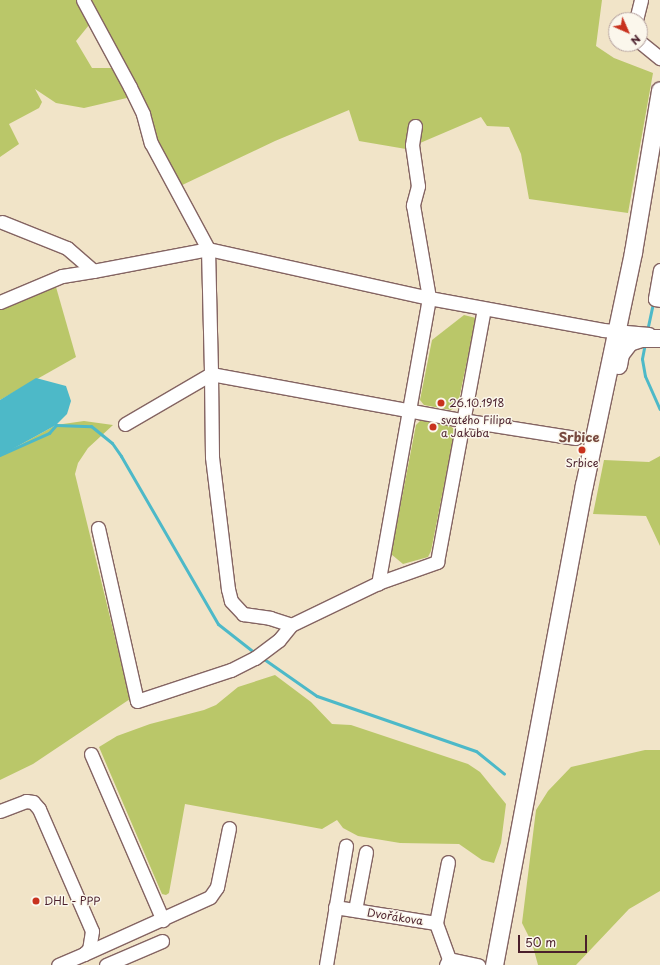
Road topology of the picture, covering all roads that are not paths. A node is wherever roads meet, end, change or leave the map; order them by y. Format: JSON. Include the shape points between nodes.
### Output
{"nodes":[{"id":1,"x":83,"y":0,"type":"edge"},
{"id":2,"x":641,"y":0,"type":"edge"},
{"id":3,"x":638,"y":12,"type":"edge"},
{"id":4,"x":648,"y":48,"type":"edge"},
{"id":5,"x":660,"y":58,"type":"edge"},
{"id":6,"x":660,"y":90,"type":"edge"},
{"id":7,"x":415,"y":126,"type":"dead end"},
{"id":8,"x":2,"y":222,"type":"dead end"},
{"id":9,"x":208,"y":249,"type":"junction"},
{"id":10,"x":660,"y":270,"type":"edge"},
{"id":11,"x":92,"y":271,"type":"junction"},
{"id":12,"x":429,"y":298,"type":"junction"},
{"id":13,"x":660,"y":300,"type":"edge"},
{"id":14,"x":0,"y":302,"type":"edge"},
{"id":15,"x":484,"y":309,"type":"junction"},
{"id":16,"x":617,"y":331,"type":"junction"},
{"id":17,"x":653,"y":335,"type":"edge"},
{"id":18,"x":210,"y":374,"type":"junction"},
{"id":19,"x":410,"y":411,"type":"junction"},
{"id":20,"x":462,"y":420,"type":"junction"},
{"id":21,"x":125,"y":424,"type":"dead end"},
{"id":22,"x":576,"y":438,"type":"dead end"},
{"id":23,"x":593,"y":447,"type":"junction"},
{"id":24,"x":98,"y":528,"type":"dead end"},
{"id":25,"x":378,"y":583,"type":"junction"},
{"id":26,"x":291,"y":625,"type":"junction"},
{"id":27,"x":91,"y":754,"type":"dead end"},
{"id":28,"x":0,"y":811,"type":"edge"},
{"id":29,"x":229,"y":828,"type":"dead end"},
{"id":30,"x":346,"y":846,"type":"dead end"},
{"id":31,"x":366,"y":852,"type":"dead end"},
{"id":32,"x":448,"y":862,"type":"dead end"},
{"id":33,"x":335,"y":908,"type":"junction"},
{"id":34,"x":355,"y":910,"type":"junction"},
{"id":35,"x":162,"y":920,"type":"junction"},
{"id":36,"x":436,"y":923,"type":"junction"},
{"id":37,"x":162,"y":941,"type":"dead end"},
{"id":38,"x":84,"y":954,"type":"junction"},
{"id":39,"x":447,"y":962,"type":"edge"},
{"id":40,"x":58,"y":965,"type":"edge"},
{"id":41,"x":106,"y":965,"type":"edge"},
{"id":42,"x":326,"y":965,"type":"edge"},
{"id":43,"x":478,"y":965,"type":"edge"},
{"id":44,"x":494,"y":965,"type":"edge"}],
"edges":[{"from":1,"to":9,"type":"street","via":[[130,86],[143,114],[151,142]]},
{"from":2,"to":3,"type":"street"},
{"from":4,"to":5,"type":"street"},
{"from":6,"to":16,"type":"main road"},
{"from":7,"to":12,"type":"street","via":[[412,145],[418,186],[413,204]]},
{"from":8,"to":11,"type":"street","via":[[67,248]]},
{"from":9,"to":11,"type":"street"},
{"from":9,"to":12,"type":"street"},
{"from":9,"to":18,"type":"street"},
{"from":10,"to":13,"type":"street","via":[[655,299]]},
{"from":11,"to":14,"type":"street","via":[[55,278]]},
{"from":12,"to":15,"type":"street"},
{"from":12,"to":19,"type":"street"},
{"from":15,"to":16,"type":"street"},
{"from":15,"to":20,"type":"street"},
{"from":16,"to":17,"type":"street"},
{"from":16,"to":23,"type":"main road"},
{"from":17,"to":23,"type":"main road","via":[[634,340],[624,347],[607,413]]},
{"from":18,"to":19,"type":"street"},
{"from":18,"to":21,"type":"street"},
{"from":18,"to":26,"type":"street","via":[[212,457],[231,601],[244,614],[270,618]]},
{"from":19,"to":20,"type":"street"},
{"from":19,"to":25,"type":"street"},
{"from":20,"to":22,"type":"street"},
{"from":20,"to":25,"type":"street","via":[[437,562]]},
{"from":23,"to":44,"type":"main road"},
{"from":24,"to":26,"type":"street","via":[[137,701],[231,670],[280,640]]},
{"from":25,"to":26,"type":"street"},
{"from":27,"to":35,"type":"street"},
{"from":28,"to":38,"type":"street","via":[[26,801],[33,802],[39,809],[92,931],[93,938]]},
{"from":29,"to":35,"type":"street","via":[[217,887],[210,897]]},
{"from":30,"to":33,"type":"street"},
{"from":31,"to":34,"type":"street","name":"Dvořákova"},
{"from":32,"to":36,"type":"street","name":"Dvořákova"},
{"from":33,"to":34,"type":"street","name":"Dvořákova"},
{"from":33,"to":42,"type":"street"},
{"from":34,"to":36,"type":"street","name":"Dvořákova"},
{"from":35,"to":38,"type":"street"},
{"from":36,"to":39,"type":"street","name":"Dvořákova"},
{"from":37,"to":41,"type":"street"},
{"from":38,"to":40,"type":"street"},
{"from":39,"to":43,"type":"street","name":"Dvořákova"}]}
